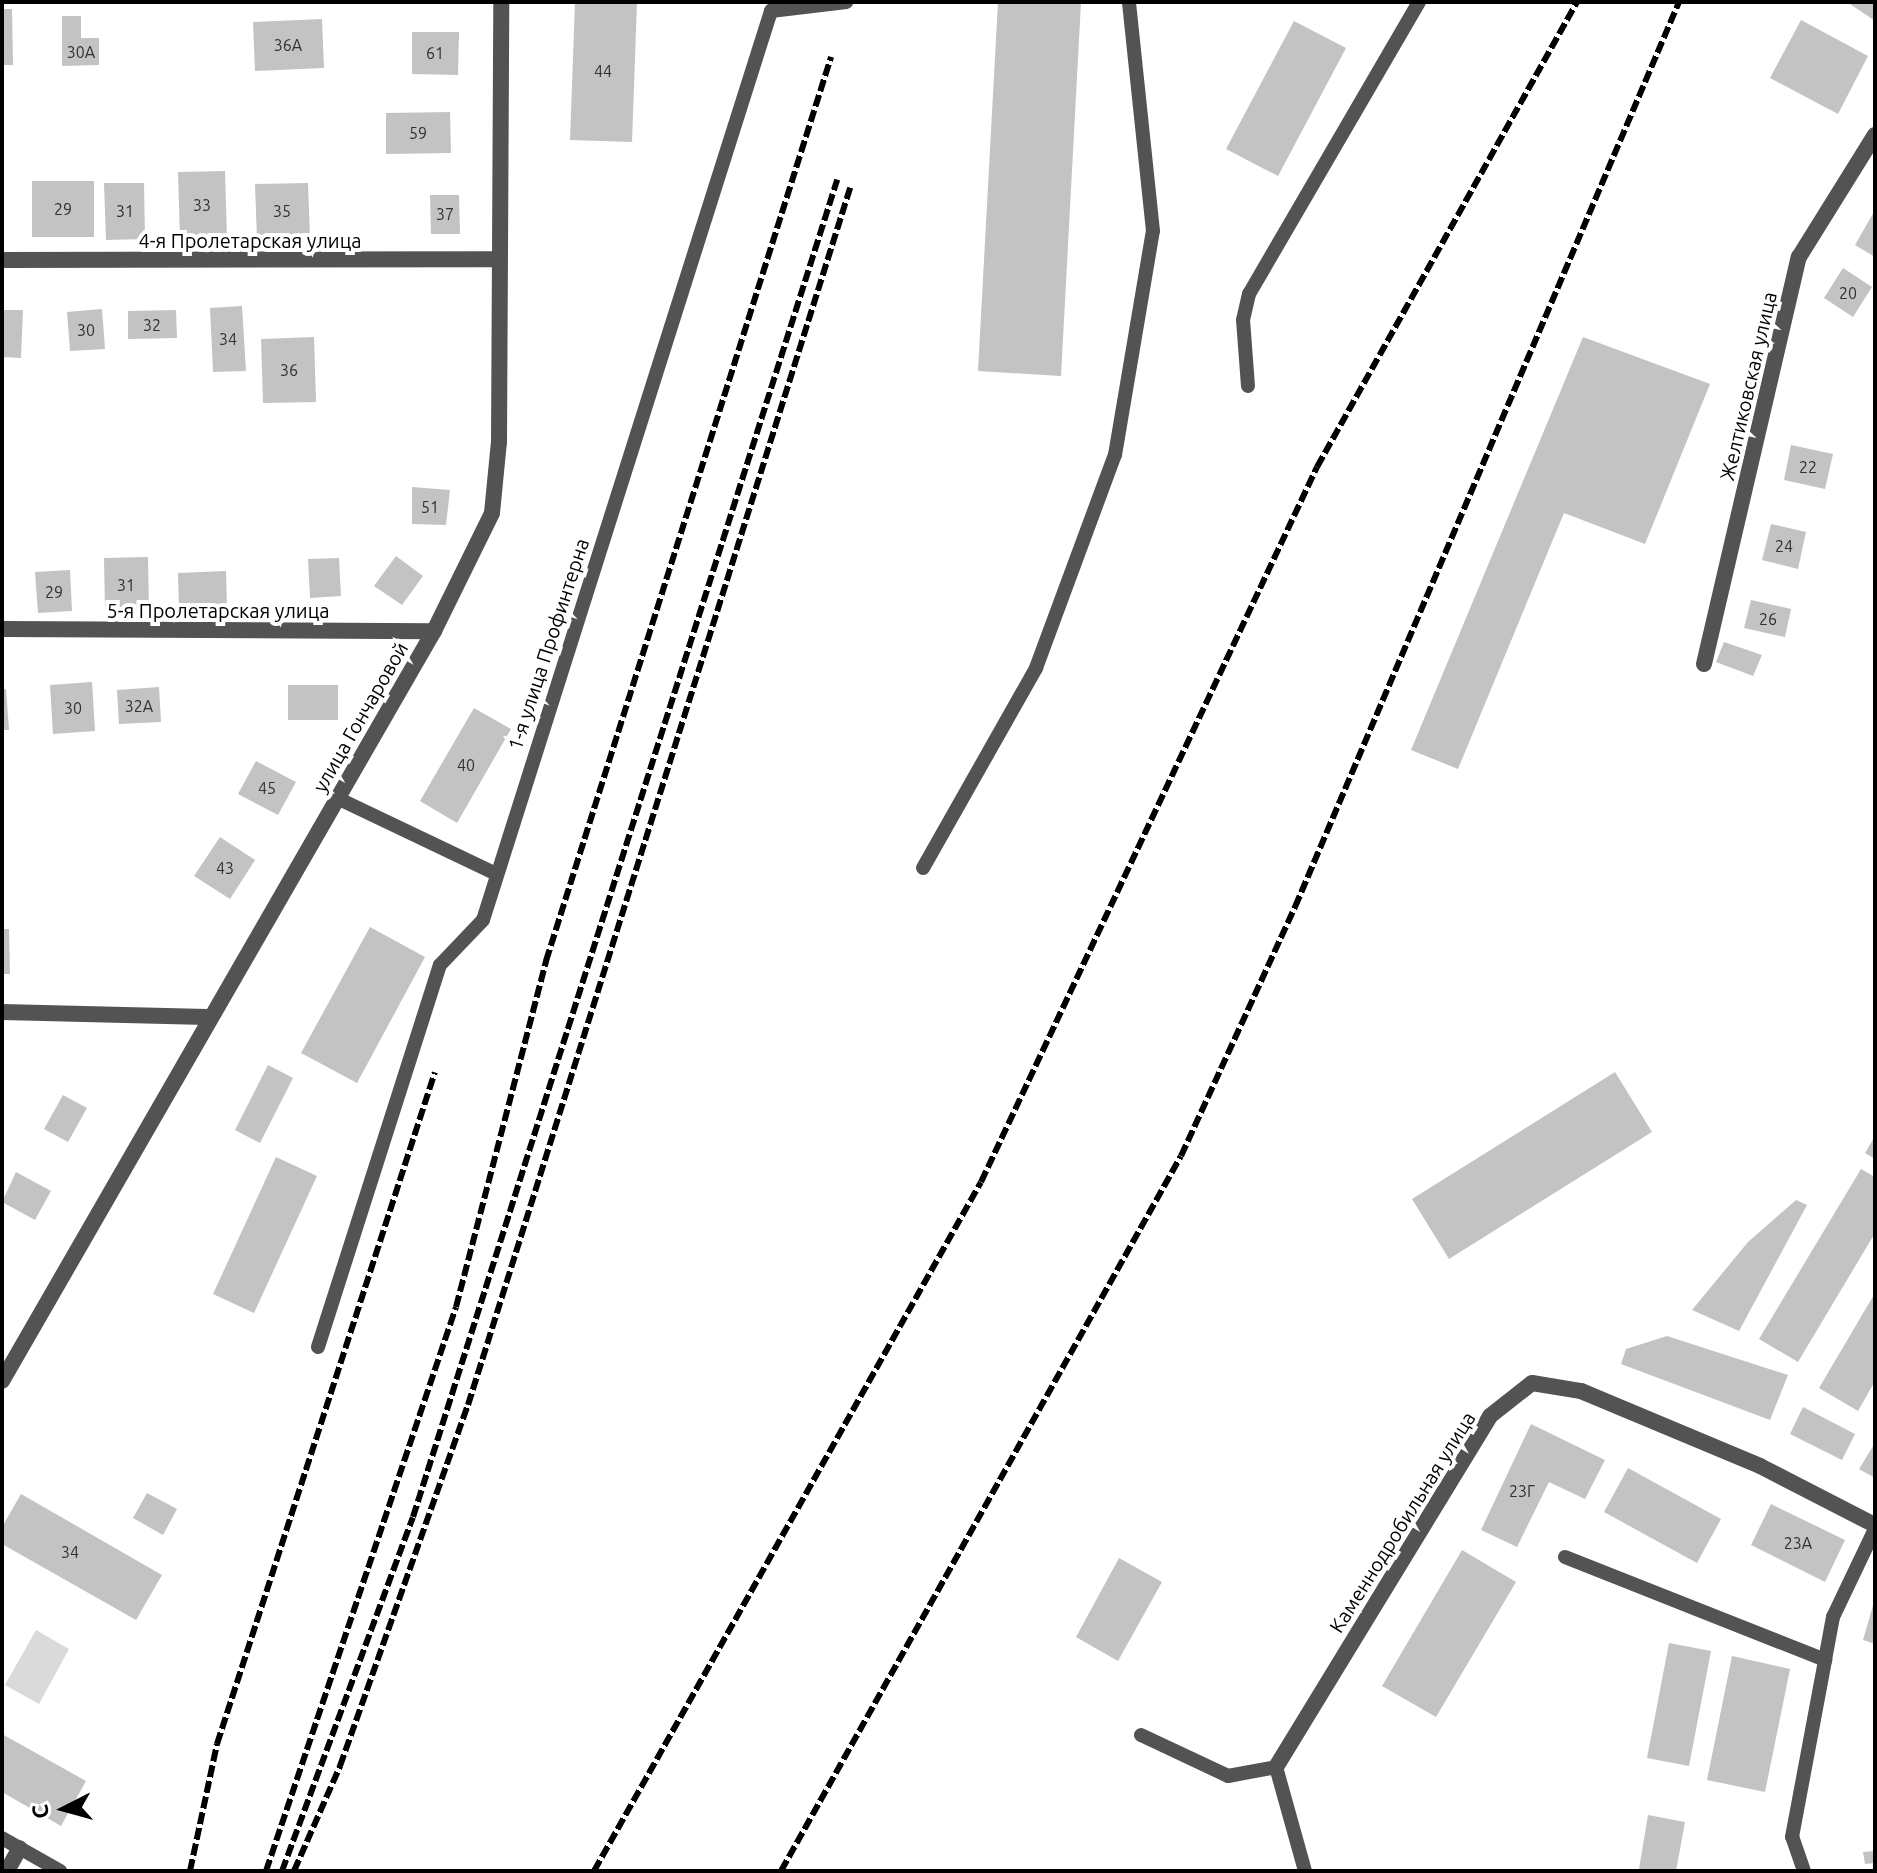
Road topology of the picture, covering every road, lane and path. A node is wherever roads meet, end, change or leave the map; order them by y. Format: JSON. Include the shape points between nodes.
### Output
{"nodes":[{"id":1,"x":501,"y":2,"type":"edge"},
{"id":2,"x":846,"y":2,"type":"edge"},
{"id":3,"x":1129,"y":2,"type":"edge"},
{"id":4,"x":1419,"y":2,"type":"edge"},
{"id":5,"x":1875,"y":135,"type":"edge"},
{"id":6,"x":497,"y":259,"type":"junction"},
{"id":7,"x":2,"y":260,"type":"edge"},
{"id":8,"x":1248,"y":386,"type":"dead end"},
{"id":9,"x":2,"y":629,"type":"edge"},
{"id":10,"x":434,"y":631,"type":"junction"},
{"id":11,"x":1704,"y":664,"type":"dead end"},
{"id":12,"x":337,"y":798,"type":"junction"},
{"id":13,"x":923,"y":868,"type":"dead end"},
{"id":14,"x":496,"y":874,"type":"junction"},
{"id":15,"x":2,"y":1012,"type":"edge"},
{"id":16,"x":207,"y":1017,"type":"junction"},
{"id":17,"x":318,"y":1347,"type":"dead end"},
{"id":18,"x":2,"y":1381,"type":"edge"},
{"id":19,"x":1875,"y":1527,"type":"edge"},
{"id":20,"x":1565,"y":1557,"type":"dead end"},
{"id":21,"x":1825,"y":1660,"type":"junction"},
{"id":22,"x":1141,"y":1735,"type":"dead end"},
{"id":23,"x":1276,"y":1767,"type":"junction"},
{"id":24,"x":2,"y":1838,"type":"edge"},
{"id":25,"x":20,"y":1848,"type":"junction"},
{"id":26,"x":7,"y":1871,"type":"edge"},
{"id":27,"x":60,"y":1871,"type":"edge"},
{"id":28,"x":1305,"y":1871,"type":"edge"},
{"id":29,"x":1804,"y":1871,"type":"edge"}],
"edges":[{"from":1,"to":6,"type":"street","name":"улица Гончаровой"},
{"from":2,"to":14,"type":"lane","name":"1-я улица Профинтерна","via":[[771,11]]},
{"from":3,"to":13,"type":"lane","via":[[1153,231],[1115,455],[1036,668]]},
{"from":4,"to":8,"type":"lane","via":[[1249,294],[1243,320]]},
{"from":5,"to":11,"type":"street","name":"Желтиковская улица","via":[[1799,257]]},
{"from":6,"to":7,"type":"street","name":"4-я Пролетарская улица"},
{"from":6,"to":10,"type":"street","name":"улица Гончаровой","via":[[492,513]]},
{"from":9,"to":10,"type":"street","name":"5-я Пролетарская улица"},
{"from":10,"to":12,"type":"street","name":"улица Гончаровой"},
{"from":12,"to":14,"type":"lane"},
{"from":12,"to":16,"type":"street","name":"улица Гончаровой"},
{"from":14,"to":17,"type":"lane","name":"1-я улица Профинтерна","via":[[483,920],[440,965]]},
{"from":15,"to":16,"type":"street"},
{"from":16,"to":18,"type":"street","name":"улица Гончаровой"},
{"from":19,"to":21,"type":"lane","via":[[1833,1617]]},
{"from":19,"to":23,"type":"street","name":"Каменнодробильная улица","via":[[1760,1466],[1595,1397],[1532,1383],[1490,1416]]},
{"from":20,"to":21,"type":"lane"},
{"from":21,"to":29,"type":"lane","via":[[1792,1837]]},
{"from":22,"to":23,"type":"lane","via":[[1228,1776]]},
{"from":23,"to":28,"type":"lane"},
{"from":24,"to":25,"type":"lane"},
{"from":25,"to":26,"type":"street"},
{"from":25,"to":27,"type":"lane"}]}
